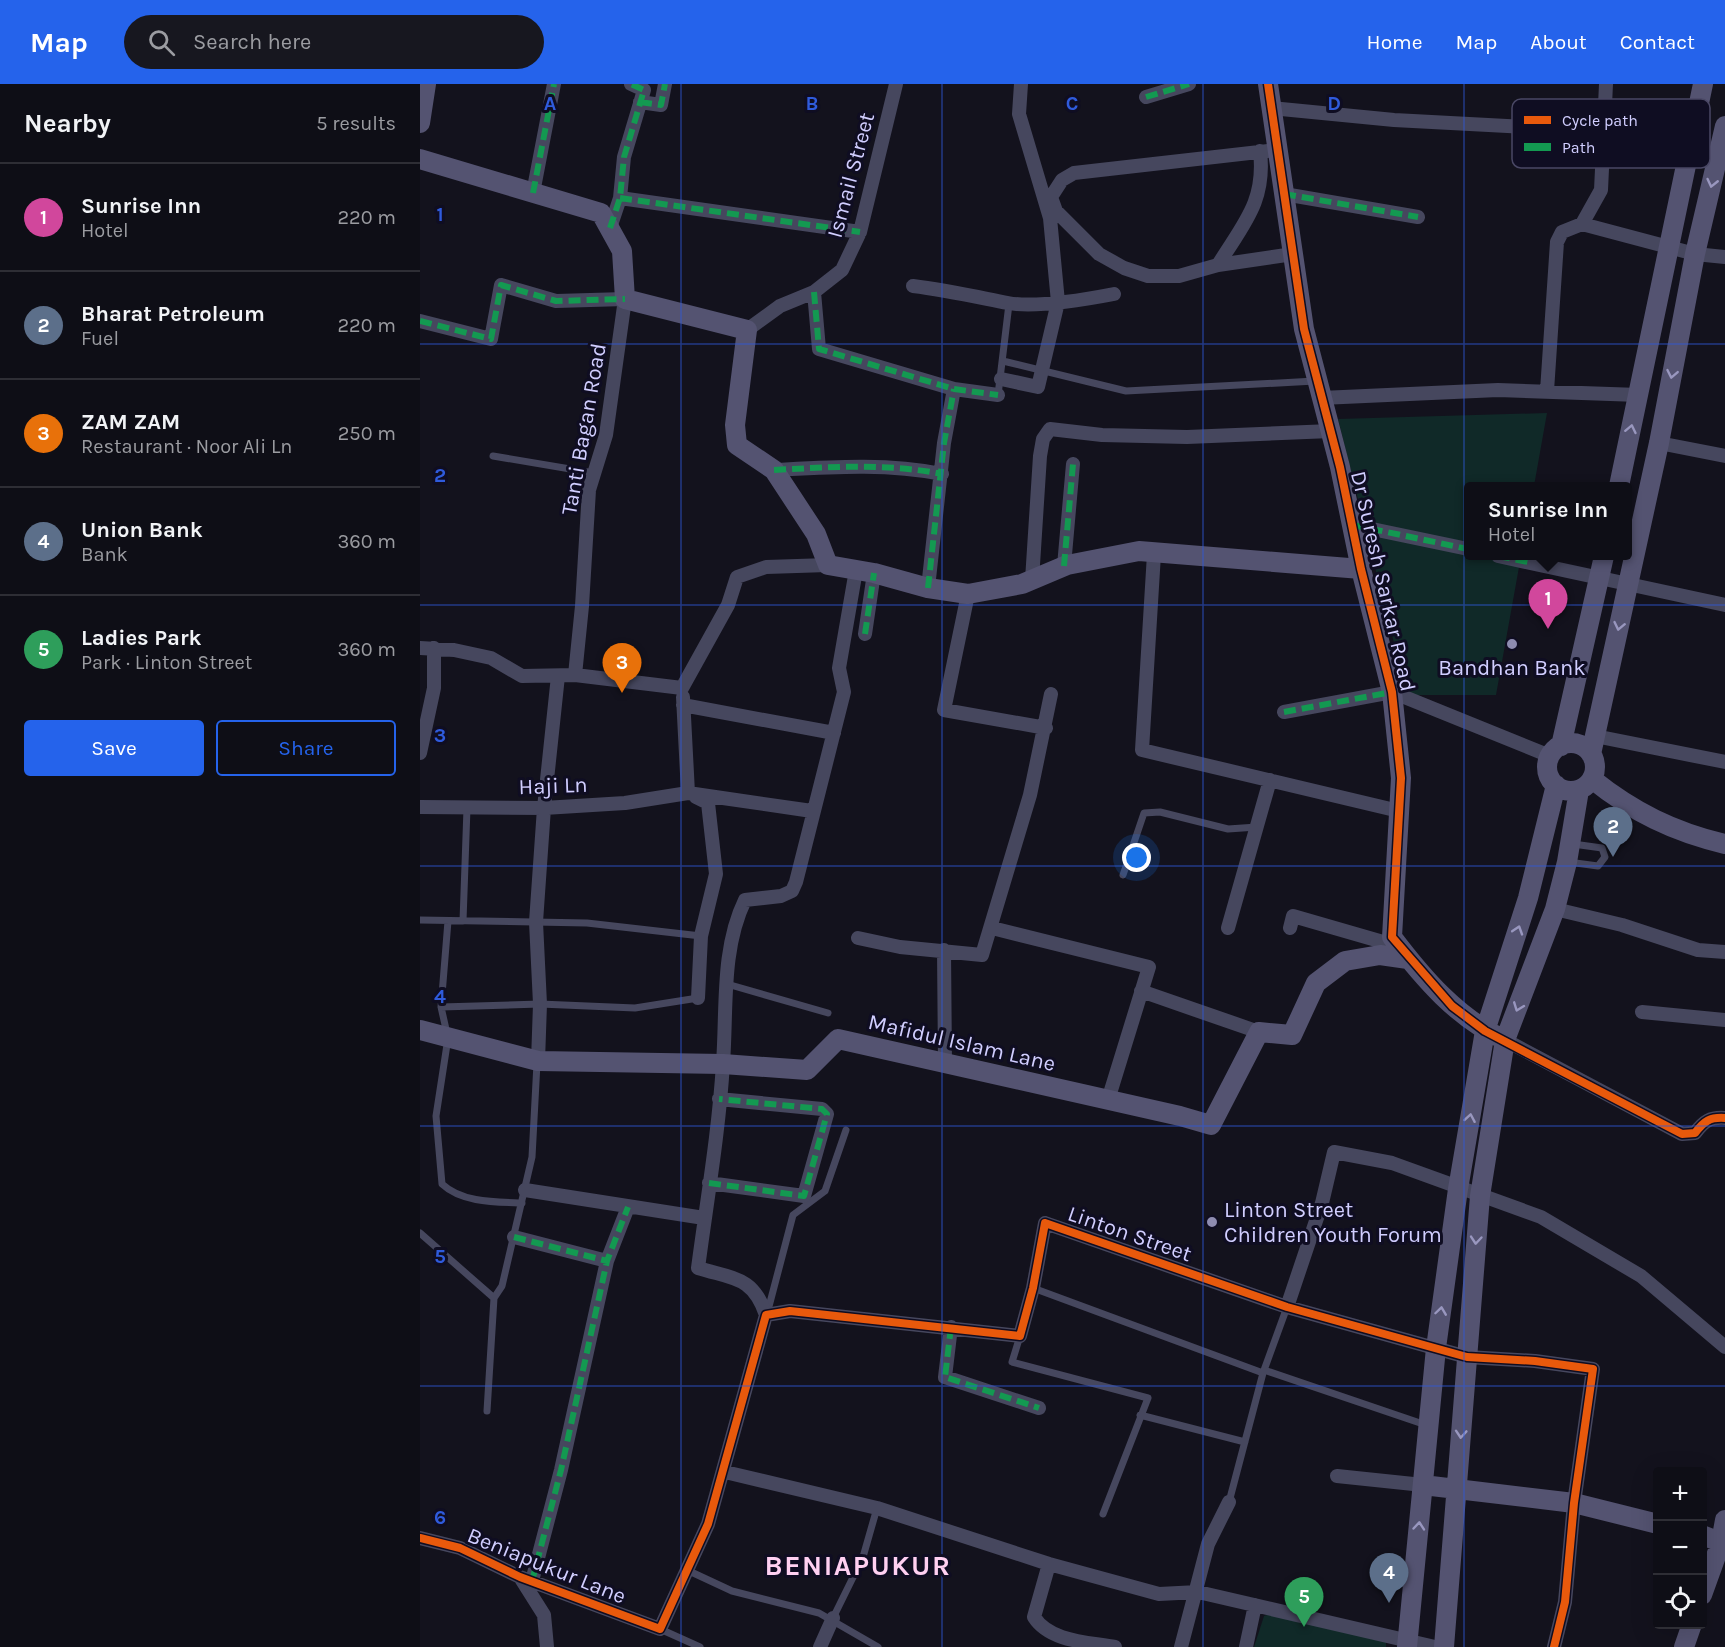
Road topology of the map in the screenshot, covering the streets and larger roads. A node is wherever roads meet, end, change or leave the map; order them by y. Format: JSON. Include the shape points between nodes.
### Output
{"nodes":[{"id":1,"x":426,"y":84,"type":"edge"},
{"id":2,"x":554,"y":84,"type":"edge"},
{"id":3,"x":631,"y":84,"type":"edge"},
{"id":4,"x":665,"y":84,"type":"edge"},
{"id":5,"x":896,"y":84,"type":"edge"},
{"id":6,"x":1021,"y":84,"type":"edge"},
{"id":7,"x":1189,"y":84,"type":"edge"},
{"id":8,"x":1268,"y":84,"type":"edge"},
{"id":9,"x":1606,"y":84,"type":"edge"},
{"id":10,"x":1703,"y":84,"type":"edge"},
{"id":11,"x":1146,"y":97,"type":"dead end"},
{"id":12,"x":1605,"y":99,"type":"edge"},
{"id":13,"x":1700,"y":99,"type":"edge"},
{"id":14,"x":640,"y":102,"type":"junction"},
{"id":15,"x":1271,"y":108,"type":"junction"},
{"id":16,"x":420,"y":123,"type":"edge"},
{"id":17,"x":1512,"y":126,"type":"edge"},
{"id":18,"x":1725,"y":126,"type":"edge"},
{"id":19,"x":1269,"y":150,"type":"junction"},
{"id":20,"x":420,"y":159,"type":"edge"},
{"id":21,"x":1601,"y":168,"type":"edge"},
{"id":22,"x":1684,"y":168,"type":"edge"},
{"id":23,"x":533,"y":193,"type":"junction"},
{"id":24,"x":1284,"y":194,"type":"junction"},
{"id":25,"x":620,"y":198,"type":"junction"},
{"id":26,"x":1418,"y":217,"type":"dead end"},
{"id":27,"x":1582,"y":224,"type":"junction"},
{"id":28,"x":610,"y":228,"type":"junction"},
{"id":29,"x":860,"y":232,"type":"junction"},
{"id":30,"x":1667,"y":246,"type":"junction"},
{"id":31,"x":1293,"y":254,"type":"junction"},
{"id":32,"x":1695,"y":254,"type":"junction"},
{"id":33,"x":1725,"y":257,"type":"edge"},
{"id":34,"x":1218,"y":265,"type":"junction"},
{"id":35,"x":913,"y":285,"type":"dead end"},
{"id":36,"x":814,"y":292,"type":"junction"},
{"id":37,"x":1114,"y":294,"type":"dead end"},
{"id":38,"x":625,"y":299,"type":"junction"},
{"id":39,"x":1058,"y":302,"type":"junction"},
{"id":40,"x":420,"y":321,"type":"edge"},
{"id":41,"x":747,"y":330,"type":"junction"},
{"id":42,"x":1001,"y":379,"type":"road end"},
{"id":43,"x":954,"y":389,"type":"junction"},
{"id":44,"x":1319,"y":389,"type":"junction"},
{"id":45,"x":1547,"y":391,"type":"junction"},
{"id":46,"x":998,"y":395,"type":"road end"},
{"id":47,"x":1639,"y":395,"type":"junction"},
{"id":48,"x":1331,"y":431,"type":"junction"},
{"id":49,"x":1659,"y":443,"type":"junction"},
{"id":50,"x":1725,"y":456,"type":"edge"},
{"id":51,"x":1073,"y":464,"type":"dead end"},
{"id":52,"x":774,"y":470,"type":"junction"},
{"id":53,"x":942,"y":474,"type":"junction"},
{"id":54,"x":1620,"y":482,"type":"edge"},
{"id":55,"x":1353,"y":525,"type":"junction"},
{"id":56,"x":1464,"y":548,"type":"edge"},
{"id":57,"x":1154,"y":554,"type":"junction"},
{"id":58,"x":1519,"y":560,"type":"edge"},
{"id":59,"x":1603,"y":560,"type":"edge"},
{"id":60,"x":828,"y":565,"type":"junction"},
{"id":61,"x":1065,"y":566,"type":"junction"},
{"id":62,"x":1361,"y":569,"type":"junction"},
{"id":63,"x":865,"y":571,"type":"junction"},
{"id":64,"x":1599,"y":579,"type":"junction"},
{"id":65,"x":1032,"y":580,"type":"junction"},
{"id":66,"x":1628,"y":585,"type":"junction"},
{"id":67,"x":928,"y":588,"type":"junction"},
{"id":68,"x":968,"y":594,"type":"junction"},
{"id":69,"x":1725,"y":604,"type":"edge"},
{"id":70,"x":865,"y":634,"type":"dead end"},
{"id":71,"x":427,"y":648,"type":"edge"},
{"id":72,"x":574,"y":675,"type":"junction"},
{"id":73,"x":558,"y":676,"type":"junction"},
{"id":74,"x":682,"y":688,"type":"junction"},
{"id":75,"x":1392,"y":692,"type":"junction"},
{"id":76,"x":1051,"y":694,"type":"dead end"},
{"id":77,"x":683,"y":705,"type":"junction"},
{"id":78,"x":1284,"y":712,"type":"dead end"},
{"id":79,"x":1046,"y":728,"type":"junction"},
{"id":80,"x":834,"y":733,"type":"junction"},
{"id":81,"x":1593,"y":745,"type":"junction"},
{"id":82,"x":1555,"y":751,"type":"junction"},
{"id":83,"x":420,"y":753,"type":"edge"},
{"id":84,"x":1725,"y":762,"type":"edge"},
{"id":85,"x":1270,"y":780,"type":"junction"},
{"id":86,"x":1585,"y":784,"type":"junction"},
{"id":87,"x":1556,"y":785,"type":"junction"},
{"id":88,"x":688,"y":793,"type":"junction"},
{"id":89,"x":420,"y":807,"type":"edge"},
{"id":90,"x":544,"y":808,"type":"junction"},
{"id":91,"x":812,"y":811,"type":"junction"},
{"id":92,"x":1399,"y":811,"type":"junction"},
{"id":93,"x":1725,"y":844,"type":"edge"},
{"id":94,"x":1555,"y":909,"type":"junction"},
{"id":95,"x":992,"y":928,"type":"junction"},
{"id":96,"x":1228,"y":928,"type":"dead end"},
{"id":97,"x":1290,"y":928,"type":"dead end"},
{"id":98,"x":1392,"y":936,"type":"junction"},
{"id":99,"x":858,"y":938,"type":"dead end"},
{"id":100,"x":944,"y":950,"type":"junction"},
{"id":101,"x":1725,"y":952,"type":"edge"},
{"id":102,"x":1408,"y":959,"type":"junction"},
{"id":103,"x":1141,"y":992,"type":"junction"},
{"id":104,"x":698,"y":998,"type":"road end"},
{"id":105,"x":1642,"y":1012,"type":"dead end"},
{"id":106,"x":1725,"y":1020,"type":"edge"},
{"id":107,"x":420,"y":1030,"type":"edge"},
{"id":108,"x":1485,"y":1031,"type":"junction"},
{"id":109,"x":1259,"y":1032,"type":"junction"},
{"id":110,"x":1505,"y":1040,"type":"junction"},
{"id":111,"x":538,"y":1062,"type":"junction"},
{"id":112,"x":945,"y":1063,"type":"junction"},
{"id":113,"x":723,"y":1064,"type":"junction"},
{"id":114,"x":719,"y":1099,"type":"junction"},
{"id":115,"x":1108,"y":1100,"type":"junction"},
{"id":116,"x":1725,"y":1118,"type":"edge"},
{"id":117,"x":709,"y":1183,"type":"junction"},
{"id":118,"x":1458,"y":1189,"type":"junction"},
{"id":119,"x":1480,"y":1196,"type":"junction"},
{"id":120,"x":524,"y":1197,"type":"road end"},
{"id":121,"x":628,"y":1207,"type":"junction"},
{"id":122,"x":704,"y":1218,"type":"junction"},
{"id":123,"x":514,"y":1237,"type":"road end"},
{"id":124,"x":607,"y":1261,"type":"junction"},
{"id":125,"x":1287,"y":1307,"type":"junction"},
{"id":126,"x":766,"y":1315,"type":"junction"},
{"id":127,"x":951,"y":1327,"type":"junction"},
{"id":128,"x":1725,"y":1347,"type":"edge"},
{"id":129,"x":1436,"y":1348,"type":"junction"},
{"id":130,"x":1467,"y":1357,"type":"junction"},
{"id":131,"x":1039,"y":1408,"type":"dead end"},
{"id":132,"x":725,"y":1472,"type":"junction"},
{"id":133,"x":1336,"y":1476,"type":"dead end"},
{"id":134,"x":1423,"y":1485,"type":"junction"},
{"id":135,"x":1457,"y":1489,"type":"junction"},
{"id":136,"x":1229,"y":1502,"type":"road end"},
{"id":137,"x":1574,"y":1503,"type":"junction"},
{"id":138,"x":1725,"y":1520,"type":"edge"},
{"id":139,"x":1653,"y":1523,"type":"edge"},
{"id":140,"x":420,"y":1538,"type":"edge"},
{"id":141,"x":1716,"y":1540,"type":"edge"},
{"id":142,"x":1049,"y":1564,"type":"junction"},
{"id":143,"x":1707,"y":1575,"type":"edge"},
{"id":144,"x":526,"y":1579,"type":"junction"},
{"id":145,"x":1198,"y":1592,"type":"junction"},
{"id":146,"x":1255,"y":1605,"type":"junction"},
{"id":147,"x":833,"y":1618,"type":"road end"},
{"id":148,"x":1690,"y":1629,"type":"edge"},
{"id":149,"x":1408,"y":1644,"type":"edge"},
{"id":150,"x":547,"y":1647,"type":"edge"},
{"id":151,"x":820,"y":1647,"type":"edge"},
{"id":152,"x":1115,"y":1647,"type":"edge"},
{"id":153,"x":1181,"y":1647,"type":"edge"},
{"id":154,"x":1246,"y":1647,"type":"edge"},
{"id":155,"x":1435,"y":1647,"type":"edge"},
{"id":156,"x":1444,"y":1647,"type":"edge"},
{"id":157,"x":1554,"y":1647,"type":"edge"},
{"id":158,"x":1684,"y":1647,"type":"edge"}],
"edges":[{"from":1,"to":16,"type":"street"},
{"from":2,"to":23,"type":"street"},
{"from":3,"to":14,"type":"street","via":[[644,90]]},
{"from":4,"to":14,"type":"street","via":[[661,105]]},
{"from":5,"to":29,"type":"street","name":"Ismail Street"},
{"from":6,"to":39,"type":"street","via":[[1020,114],[1050,218]]},
{"from":7,"to":11,"type":"street"},
{"from":8,"to":15,"type":"street","name":"Dr Suresh Sarkar Road"},
{"from":9,"to":12,"type":"street"},
{"from":10,"to":13,"type":"street"},
{"from":14,"to":25,"type":"street","via":[[624,157]]},
{"from":15,"to":17,"type":"street"},
{"from":15,"to":19,"type":"street","name":"Dr Suresh Sarkar Road"},
{"from":18,"to":32,"type":"street","one_way":true},
{"from":19,"to":24,"type":"street","name":"Dr Suresh Sarkar Road"},
{"from":19,"to":34,"type":"street","via":[[1257,200]]},
{"from":19,"to":34,"type":"street","via":[[1074,173],[1062,180],[1051,196],[1056,211],[1099,254],[1124,268],[1148,276],[1179,276]]},
{"from":20,"to":23,"type":"street"},
{"from":21,"to":27,"type":"street","via":[[1601,190]]},
{"from":22,"to":30,"type":"street"},
{"from":23,"to":28,"type":"street","via":[[601,213]]},
{"from":24,"to":26,"type":"street"},
{"from":24,"to":31,"type":"street","name":"Dr Suresh Sarkar Road"},
{"from":25,"to":28,"type":"street"},
{"from":25,"to":29,"type":"street"},
{"from":27,"to":30,"type":"street"},
{"from":27,"to":45,"type":"street","via":[[1562,232],[1557,242]]},
{"from":28,"to":38,"type":"street","via":[[622,251]]},
{"from":29,"to":36,"type":"street","name":"Ismail Street","via":[[842,270]]},
{"from":30,"to":32,"type":"street"},
{"from":30,"to":47,"type":"street"},
{"from":31,"to":34,"type":"street"},
{"from":31,"to":44,"type":"street","name":"Dr Suresh Sarkar Road","via":[[1304,329]]},
{"from":32,"to":33,"type":"street"},
{"from":32,"to":49,"type":"street","one_way":true},
{"from":35,"to":39,"type":"street","via":[[1009,303]]},
{"from":36,"to":41,"type":"street","name":"Ismail Street","via":[[780,306]]},
{"from":36,"to":43,"type":"street","via":[[819,349]]},
{"from":37,"to":39,"type":"street"},
{"from":38,"to":40,"type":"street","via":[[556,301],[501,285],[491,339]]},
{"from":38,"to":41,"type":"street"},
{"from":38,"to":72,"type":"street","name":"Tanti Bagan Road","via":[[606,435],[589,490]]},
{"from":39,"to":42,"type":"street","via":[[1038,387]]},
{"from":41,"to":52,"type":"street","via":[[736,445]]},
{"from":43,"to":46,"type":"street"},
{"from":43,"to":53,"type":"street"},
{"from":44,"to":45,"type":"street"},
{"from":44,"to":48,"type":"street","name":"Dr Suresh Sarkar Road"},
{"from":45,"to":47,"type":"street"},
{"from":54,"to":47,"type":"street","one_way":true},
{"from":48,"to":55,"type":"street","name":"Dr Suresh Sarkar Road"},
{"from":48,"to":65,"type":"street","via":[[1187,437],[1050,429],[1043,439],[1040,456]]},
{"from":49,"to":50,"type":"street"},
{"from":49,"to":66,"type":"street"},
{"from":51,"to":61,"type":"street"},
{"from":52,"to":53,"type":"street","via":[[854,465],[914,468]]},
{"from":52,"to":60,"type":"street","via":[[816,534]]},
{"from":53,"to":67,"type":"street"},
{"from":55,"to":56,"type":"street"},
{"from":55,"to":62,"type":"street","name":"Dr Suresh Sarkar Road"},
{"from":57,"to":61,"type":"street","via":[[1139,551]]},
{"from":57,"to":62,"type":"street"},
{"from":57,"to":85,"type":"street","via":[[1142,750]]},
{"from":58,"to":64,"type":"street"},
{"from":59,"to":64,"type":"street"},
{"from":60,"to":63,"type":"street"},
{"from":60,"to":74,"type":"street","via":[[766,567],[737,577],[728,606]]},
{"from":61,"to":65,"type":"street"},
{"from":62,"to":75,"type":"street","name":"Dr Suresh Sarkar Road"},
{"from":63,"to":67,"type":"street"},
{"from":63,"to":70,"type":"street"},
{"from":63,"to":80,"type":"street","via":[[839,668],[844,692]]},
{"from":64,"to":66,"type":"street"},
{"from":64,"to":82,"type":"street"},
{"from":65,"to":68,"type":"street"},
{"from":66,"to":69,"type":"street"},
{"from":66,"to":81,"type":"street","one_way":true},
{"from":67,"to":68,"type":"street"},
{"from":68,"to":79,"type":"street","via":[[944,710]]},
{"from":71,"to":73,"type":"street","via":[[491,658],[522,676]]},
{"from":71,"to":83,"type":"street","via":[[434,688]]},
{"from":72,"to":73,"type":"street"},
{"from":72,"to":74,"type":"street"},
{"from":73,"to":90,"type":"street"},
{"from":74,"to":77,"type":"street"},
{"from":75,"to":78,"type":"street"},
{"from":75,"to":82,"type":"street"},
{"from":75,"to":92,"type":"street","name":"Dr Suresh Sarkar Road","via":[[1401,778]]},
{"from":76,"to":79,"type":"street"},
{"from":77,"to":80,"type":"street"},
{"from":77,"to":88,"type":"street"},
{"from":79,"to":95,"type":"street"},
{"from":80,"to":91,"type":"street"},
{"from":81,"to":82,"type":"street","via":[[1577,744]]},
{"from":81,"to":84,"type":"street"},
{"from":81,"to":86,"type":"street","via":[[1595,762]]},
{"from":82,"to":87,"type":"street","via":[[1548,772]]},
{"from":85,"to":92,"type":"street"},
{"from":85,"to":96,"type":"street"},
{"from":86,"to":87,"type":"street","via":[[1570,791]]},
{"from":86,"to":93,"type":"street","via":[[1647,818]]},
{"from":86,"to":94,"type":"street"},
{"from":108,"to":87,"type":"street","one_way":true,"via":[[1528,898]]},
{"from":88,"to":90,"type":"street","name":"Haji Ln","via":[[625,803]]},
{"from":88,"to":91,"type":"street","name":"Haji Ln"},
{"from":88,"to":104,"type":"street","via":[[708,803],[716,874],[701,936]]},
{"from":89,"to":90,"type":"street","name":"Haji Ln"},
{"from":90,"to":111,"type":"street","via":[[536,922]]},
{"from":91,"to":113,"type":"street","via":[[792,891],[745,900],[738,914],[726,984]]},
{"from":92,"to":98,"type":"street","name":"Dr Suresh Sarkar Road"},
{"from":94,"to":101,"type":"street","via":[[1622,925],[1698,950]]},
{"from":94,"to":110,"type":"street","one_way":true},
{"from":95,"to":100,"type":"street","via":[[982,956]]},
{"from":95,"to":103,"type":"street","via":[[1149,966]]},
{"from":97,"to":98,"type":"street","via":[[1293,916],[1390,944]]},
{"from":98,"to":102,"type":"street"},
{"from":99,"to":100,"type":"street","via":[[900,947]]},
{"from":100,"to":112,"type":"street"},
{"from":102,"to":108,"type":"street","via":[[1452,1006]]},
{"from":102,"to":109,"type":"street","via":[[1380,956],[1345,961],[1316,982],[1292,1035]]},
{"from":103,"to":109,"type":"street"},
{"from":103,"to":115,"type":"street"},
{"from":105,"to":106,"type":"street"},
{"from":107,"to":111,"type":"street","name":"Mafidul Islam Lane"},
{"from":108,"to":110,"type":"street"},
{"from":118,"to":108,"type":"street","one_way":true},
{"from":109,"to":115,"type":"street","name":"Mafidul Islam Lane","via":[[1211,1125]]},
{"from":110,"to":116,"type":"street","via":[[1682,1134],[1695,1133],[1712,1118]]},
{"from":110,"to":119,"type":"street"},
{"from":111,"to":113,"type":"street","name":"Mafidul Islam Lane"},
{"from":112,"to":113,"type":"street","name":"Mafidul Islam Lane","via":[[838,1039],[807,1070]]},
{"from":112,"to":115,"type":"street","name":"Mafidul Islam Lane"},
{"from":113,"to":114,"type":"street"},
{"from":114,"to":117,"type":"street"},
{"from":114,"to":117,"type":"street","via":[[822,1109],[827,1114],[804,1196]]},
{"from":117,"to":122,"type":"street"},
{"from":118,"to":119,"type":"street"},
{"from":118,"to":125,"type":"street","via":[[1392,1163],[1334,1152],[1322,1203]]},
{"from":129,"to":118,"type":"street","one_way":true},
{"from":119,"to":128,"type":"street","via":[[1541,1217],[1641,1276]]},
{"from":119,"to":130,"type":"street","one_way":true},
{"from":120,"to":121,"type":"street"},
{"from":121,"to":122,"type":"street"},
{"from":121,"to":124,"type":"street"},
{"from":122,"to":126,"type":"street","via":[[698,1268],[748,1284],[759,1296]]},
{"from":123,"to":124,"type":"street"},
{"from":124,"to":144,"type":"street","via":[[561,1470]]},
{"from":125,"to":127,"type":"street","name":"Linton Street","via":[[1045,1223],[1020,1336]]},
{"from":125,"to":129,"type":"street","name":"Linton Street"},
{"from":126,"to":127,"type":"street","via":[[790,1311]]},
{"from":126,"to":132,"type":"street"},
{"from":127,"to":131,"type":"street","via":[[945,1377]]},
{"from":129,"to":130,"type":"street","name":"Linton Street"},
{"from":129,"to":134,"type":"street"},
{"from":130,"to":135,"type":"street","one_way":true},
{"from":130,"to":137,"type":"street","name":"Linton Street","via":[[1593,1369]]},
{"from":132,"to":142,"type":"street","via":[[877,1508]]},
{"from":132,"to":144,"type":"street","name":"Beniapukur Lane","via":[[689,1571],[660,1629]]},
{"from":133,"to":134,"type":"street"},
{"from":134,"to":135,"type":"street"},
{"from":149,"to":134,"type":"street","one_way":true},
{"from":135,"to":137,"type":"street"},
{"from":135,"to":156,"type":"street"},
{"from":136,"to":145,"type":"street","via":[[1208,1544]]},
{"from":137,"to":139,"type":"street"},
{"from":137,"to":157,"type":"street","via":[[1565,1602]]},
{"from":138,"to":141,"type":"street"},
{"from":140,"to":144,"type":"street","name":"Beniapukur Lane","via":[[460,1548]]},
{"from":141,"to":143,"type":"street"},
{"from":142,"to":145,"type":"street","via":[[1159,1594]]},
{"from":142,"to":152,"type":"street","via":[[1034,1617],[1042,1629]]},
{"from":144,"to":150,"type":"street","via":[[544,1615]]},
{"from":145,"to":146,"type":"street"},
{"from":145,"to":153,"type":"street"},
{"from":146,"to":149,"type":"street"},
{"from":146,"to":154,"type":"street"},
{"from":147,"to":151,"type":"street"},
{"from":148,"to":158,"type":"street"},
{"from":149,"to":155,"type":"street"}]}
